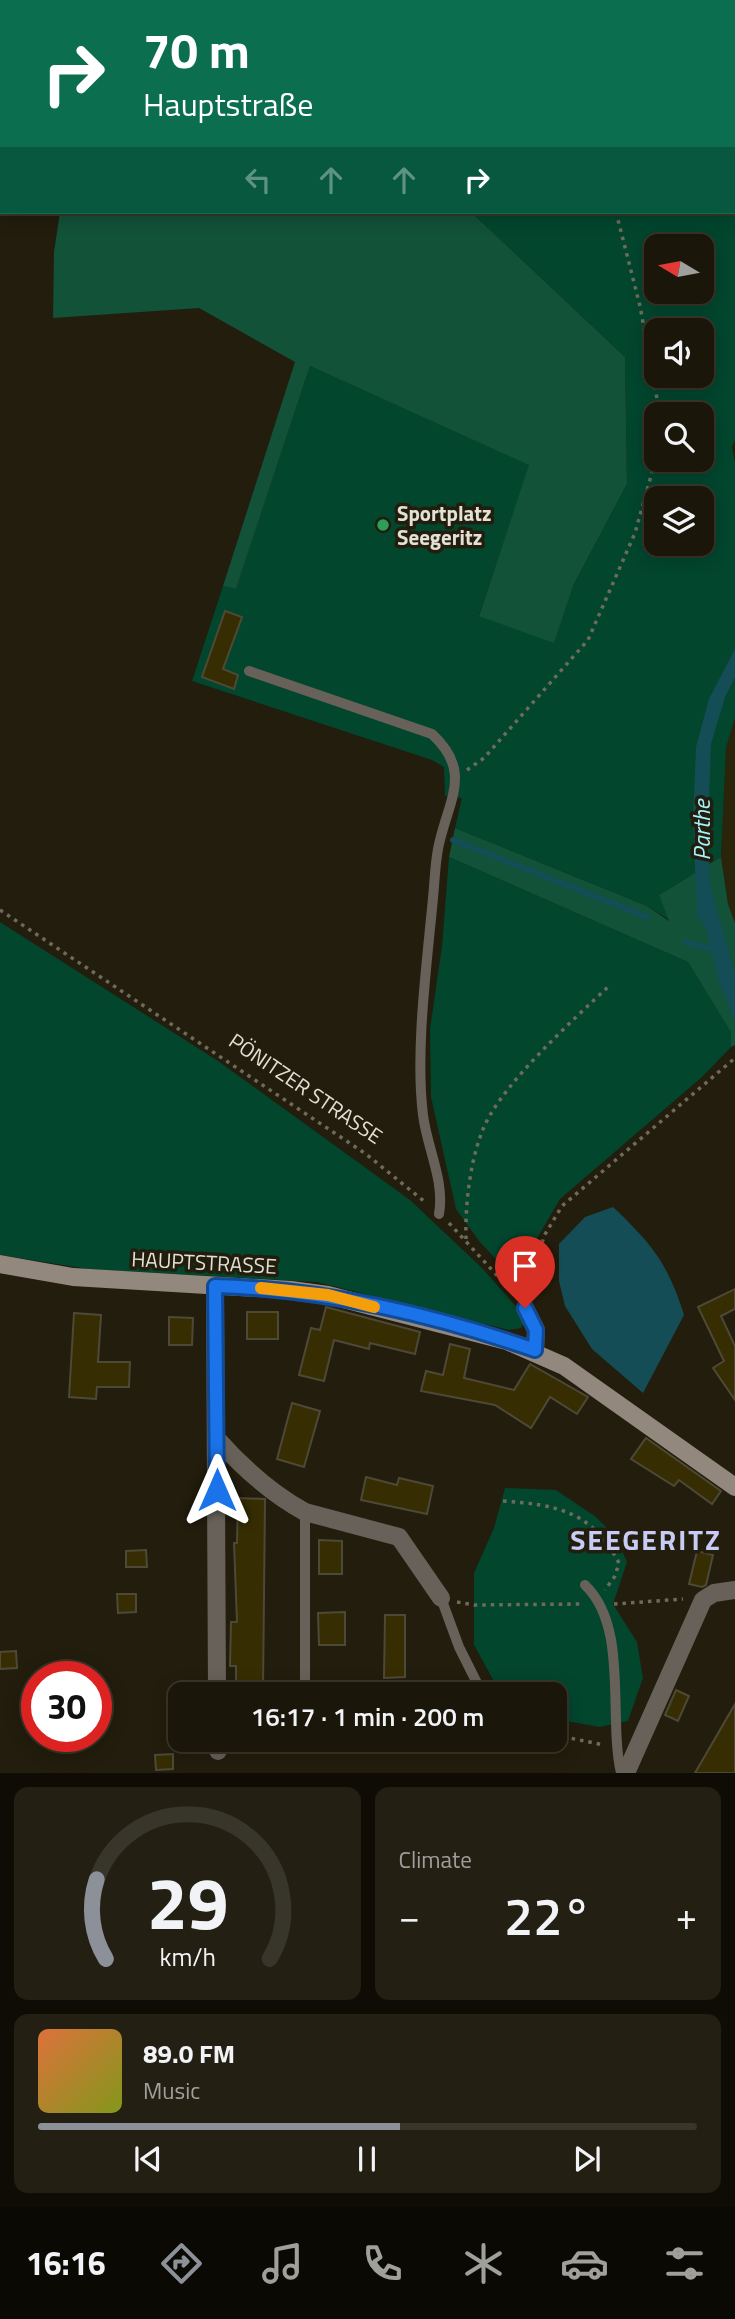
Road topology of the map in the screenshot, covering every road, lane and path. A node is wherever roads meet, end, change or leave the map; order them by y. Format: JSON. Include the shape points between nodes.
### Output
{"nodes":[{"id":1,"x":617,"y":214,"type":"edge"},
{"id":2,"x":658,"y":402,"type":"edge"},
{"id":3,"x":652,"y":472,"type":"edge"},
{"id":4,"x":250,"y":671,"type":"dead end"},
{"id":5,"x":456,"y":777,"type":"junction"},
{"id":6,"x":0,"y":909,"type":"edge"},
{"id":7,"x":609,"y":986,"type":"dead end"},
{"id":8,"x":735,"y":1058,"type":"edge"},
{"id":9,"x":439,"y":1214,"type":"junction"},
{"id":10,"x":466,"y":1239,"type":"junction"},
{"id":11,"x":0,"y":1264,"type":"edge"},
{"id":12,"x":215,"y":1286,"type":"junction"},
{"id":13,"x":525,"y":1308,"type":"junction"},
{"id":14,"x":535,"y":1350,"type":"junction"},
{"id":15,"x":217,"y":1439,"type":"junction"},
{"id":16,"x":735,"y":1487,"type":"edge"},
{"id":17,"x":503,"y":1501,"type":"dead end"},
{"id":18,"x":305,"y":1512,"type":"junction"},
{"id":19,"x":585,"y":1585,"type":"dead end"},
{"id":20,"x":735,"y":1590,"type":"edge"},
{"id":21,"x":441,"y":1598,"type":"junction"},
{"id":22,"x":599,"y":1598,"type":"junction"},
{"id":23,"x":690,"y":1598,"type":"dead end"},
{"id":24,"x":613,"y":1604,"type":"dead end"},
{"id":25,"x":217,"y":1682,"type":"edge"},
{"id":26,"x":305,"y":1682,"type":"edge"},
{"id":27,"x":476,"y":1682,"type":"edge"},
{"id":28,"x":567,"y":1738,"type":"edge"},
{"id":29,"x":617,"y":1740,"type":"junction"},
{"id":30,"x":623,"y":1773,"type":"edge"}],
"edges":[{"from":1,"to":2,"type":"path"},
{"from":3,"to":5,"type":"path","via":[[635,533],[588,640],[484,758]]},
{"from":4,"to":5,"type":"lane","via":[[432,734],[450,754]]},
{"from":5,"to":9,"type":"lane","via":[[439,843],[423,1030],[423,1115],[442,1198]]},
{"from":6,"to":9,"type":"path","name":"PÖNITZER STRASSE","via":[[366,1154]]},
{"from":7,"to":10,"type":"path","via":[[526,1069],[484,1127],[470,1192]]},
{"from":8,"to":13,"type":"path","via":[[562,1206],[544,1236]]},
{"from":9,"to":10,"type":"path","name":"PÖNITZER STRASSE"},
{"from":10,"to":13,"type":"path","name":"PÖNITZER STRASSE"},
{"from":11,"to":12,"type":"street","name":"HAUPTSTRASSE","via":[[73,1277]]},
{"from":12,"to":14,"type":"street","name":"HAUPTSTRASSE","via":[[328,1295]]},
{"from":12,"to":15,"type":"street"},
{"from":13,"to":14,"type":"street","via":[[536,1330]]},
{"from":14,"to":16,"type":"street","name":"HAUPTSTRASSE"},
{"from":15,"to":18,"type":"street","via":[[237,1462]]},
{"from":15,"to":25,"type":"street"},
{"from":17,"to":22,"type":"path","via":[[550,1504],[594,1527],[620,1563]]},
{"from":18,"to":21,"type":"street","via":[[399,1537]]},
{"from":18,"to":26,"type":"lane"},
{"from":19,"to":22,"type":"lane"},
{"from":20,"to":30,"type":"street","via":[[703,1600]]},
{"from":21,"to":22,"type":"path","via":[[488,1605],[584,1604]]},
{"from":21,"to":27,"type":"lane"},
{"from":22,"to":29,"type":"lane","via":[[610,1629]]},
{"from":23,"to":24,"type":"path"},
{"from":28,"to":29,"type":"path","via":[[601,1746]]},
{"from":29,"to":30,"type":"lane"}]}
